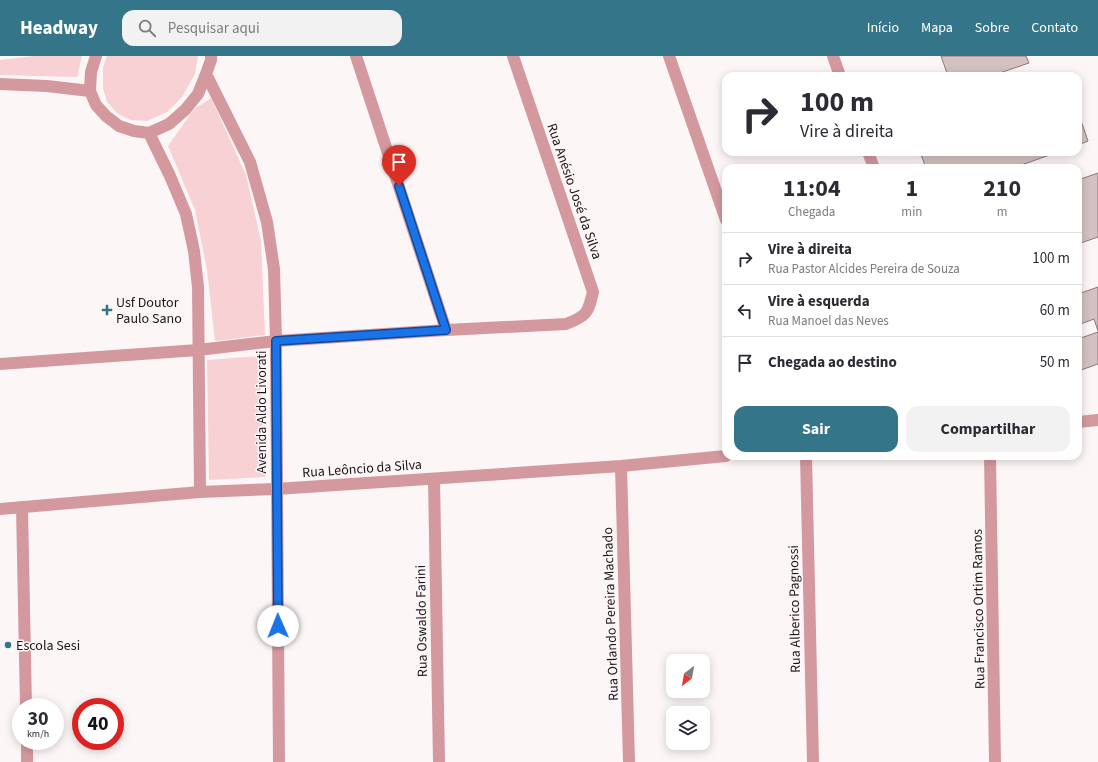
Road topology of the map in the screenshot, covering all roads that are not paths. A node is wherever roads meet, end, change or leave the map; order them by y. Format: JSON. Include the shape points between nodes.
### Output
{"nodes":[{"id":1,"x":96,"y":56,"type":"edge"},
{"id":2,"x":211,"y":56,"type":"edge"},
{"id":3,"x":356,"y":56,"type":"edge"},
{"id":4,"x":513,"y":56,"type":"edge"},
{"id":5,"x":669,"y":56,"type":"edge"},
{"id":6,"x":833,"y":56,"type":"edge"},
{"id":7,"x":839,"y":72,"type":"edge"},
{"id":8,"x":206,"y":74,"type":"junction"},
{"id":9,"x":0,"y":84,"type":"edge"},
{"id":10,"x":90,"y":91,"type":"junction"},
{"id":11,"x":149,"y":133,"type":"junction"},
{"id":12,"x":722,"y":208,"type":"edge"},
{"id":13,"x":446,"y":330,"type":"junction"},
{"id":14,"x":276,"y":341,"type":"junction"},
{"id":15,"x":198,"y":350,"type":"junction"},
{"id":16,"x":0,"y":364,"type":"edge"},
{"id":17,"x":1098,"y":420,"type":"edge"},
{"id":18,"x":1082,"y":422,"type":"edge"},
{"id":19,"x":722,"y":456,"type":"edge"},
{"id":20,"x":806,"y":460,"type":"edge"},
{"id":21,"x":990,"y":460,"type":"edge"},
{"id":22,"x":621,"y":466,"type":"junction"},
{"id":23,"x":434,"y":479,"type":"junction"},
{"id":24,"x":276,"y":489,"type":"junction"},
{"id":25,"x":200,"y":492,"type":"junction"},
{"id":26,"x":22,"y":507,"type":"junction"},
{"id":27,"x":0,"y":509,"type":"edge"},
{"id":28,"x":26,"y":698,"type":"edge"},
{"id":29,"x":27,"y":750,"type":"edge"},
{"id":30,"x":27,"y":762,"type":"edge"},
{"id":31,"x":279,"y":762,"type":"edge"},
{"id":32,"x":439,"y":762,"type":"edge"},
{"id":33,"x":629,"y":762,"type":"edge"},
{"id":34,"x":813,"y":762,"type":"edge"},
{"id":35,"x":995,"y":762,"type":"edge"}],
"edges":[{"from":1,"to":10,"type":"street","via":[[91,72]]},
{"from":2,"to":8,"type":"street"},
{"from":3,"to":13,"type":"street"},
{"from":4,"to":13,"type":"street","name":"Rua Anésio José da Silva","via":[[593,292],[589,310],[579,319],[566,324]]},
{"from":5,"to":12,"type":"street"},
{"from":6,"to":7,"type":"street"},
{"from":8,"to":11,"type":"street","via":[[198,94],[185,110],[169,124]]},
{"from":8,"to":14,"type":"street","name":"Avenida Aldo Livorati","via":[[250,162],[267,222],[274,269]]},
{"from":9,"to":10,"type":"street"},
{"from":10,"to":11,"type":"street","via":[[96,105],[119,126],[134,132]]},
{"from":11,"to":15,"type":"street","via":[[186,214],[198,287]]},
{"from":13,"to":14,"type":"street"},
{"from":14,"to":15,"type":"street"},
{"from":14,"to":24,"type":"street","name":"Avenida Aldo Livorati"},
{"from":15,"to":16,"type":"street"},
{"from":15,"to":25,"type":"street"},
{"from":17,"to":18,"type":"street"},
{"from":19,"to":22,"type":"street","name":"Rua Leôncio da Silva"},
{"from":20,"to":34,"type":"street","name":"Rua Alberico Pagnossi"},
{"from":21,"to":35,"type":"street","name":"Rua Francisco Ortim Ramos"},
{"from":22,"to":23,"type":"street","name":"Rua Leôncio da Silva"},
{"from":22,"to":33,"type":"street","name":"Rua Orlando Pereira Machado"},
{"from":23,"to":24,"type":"street","name":"Rua Leôncio da Silva"},
{"from":23,"to":32,"type":"street","name":"Rua Oswaldo Farini"},
{"from":24,"to":25,"type":"street","name":"Rua Leôncio da Silva"},
{"from":24,"to":31,"type":"street","name":"Avenida Aldo Livorati"},
{"from":25,"to":26,"type":"street","name":"Rua Leôncio da Silva"},
{"from":26,"to":27,"type":"street","name":"Rua Leôncio da Silva"},
{"from":26,"to":28,"type":"street"},
{"from":29,"to":30,"type":"street"}]}
